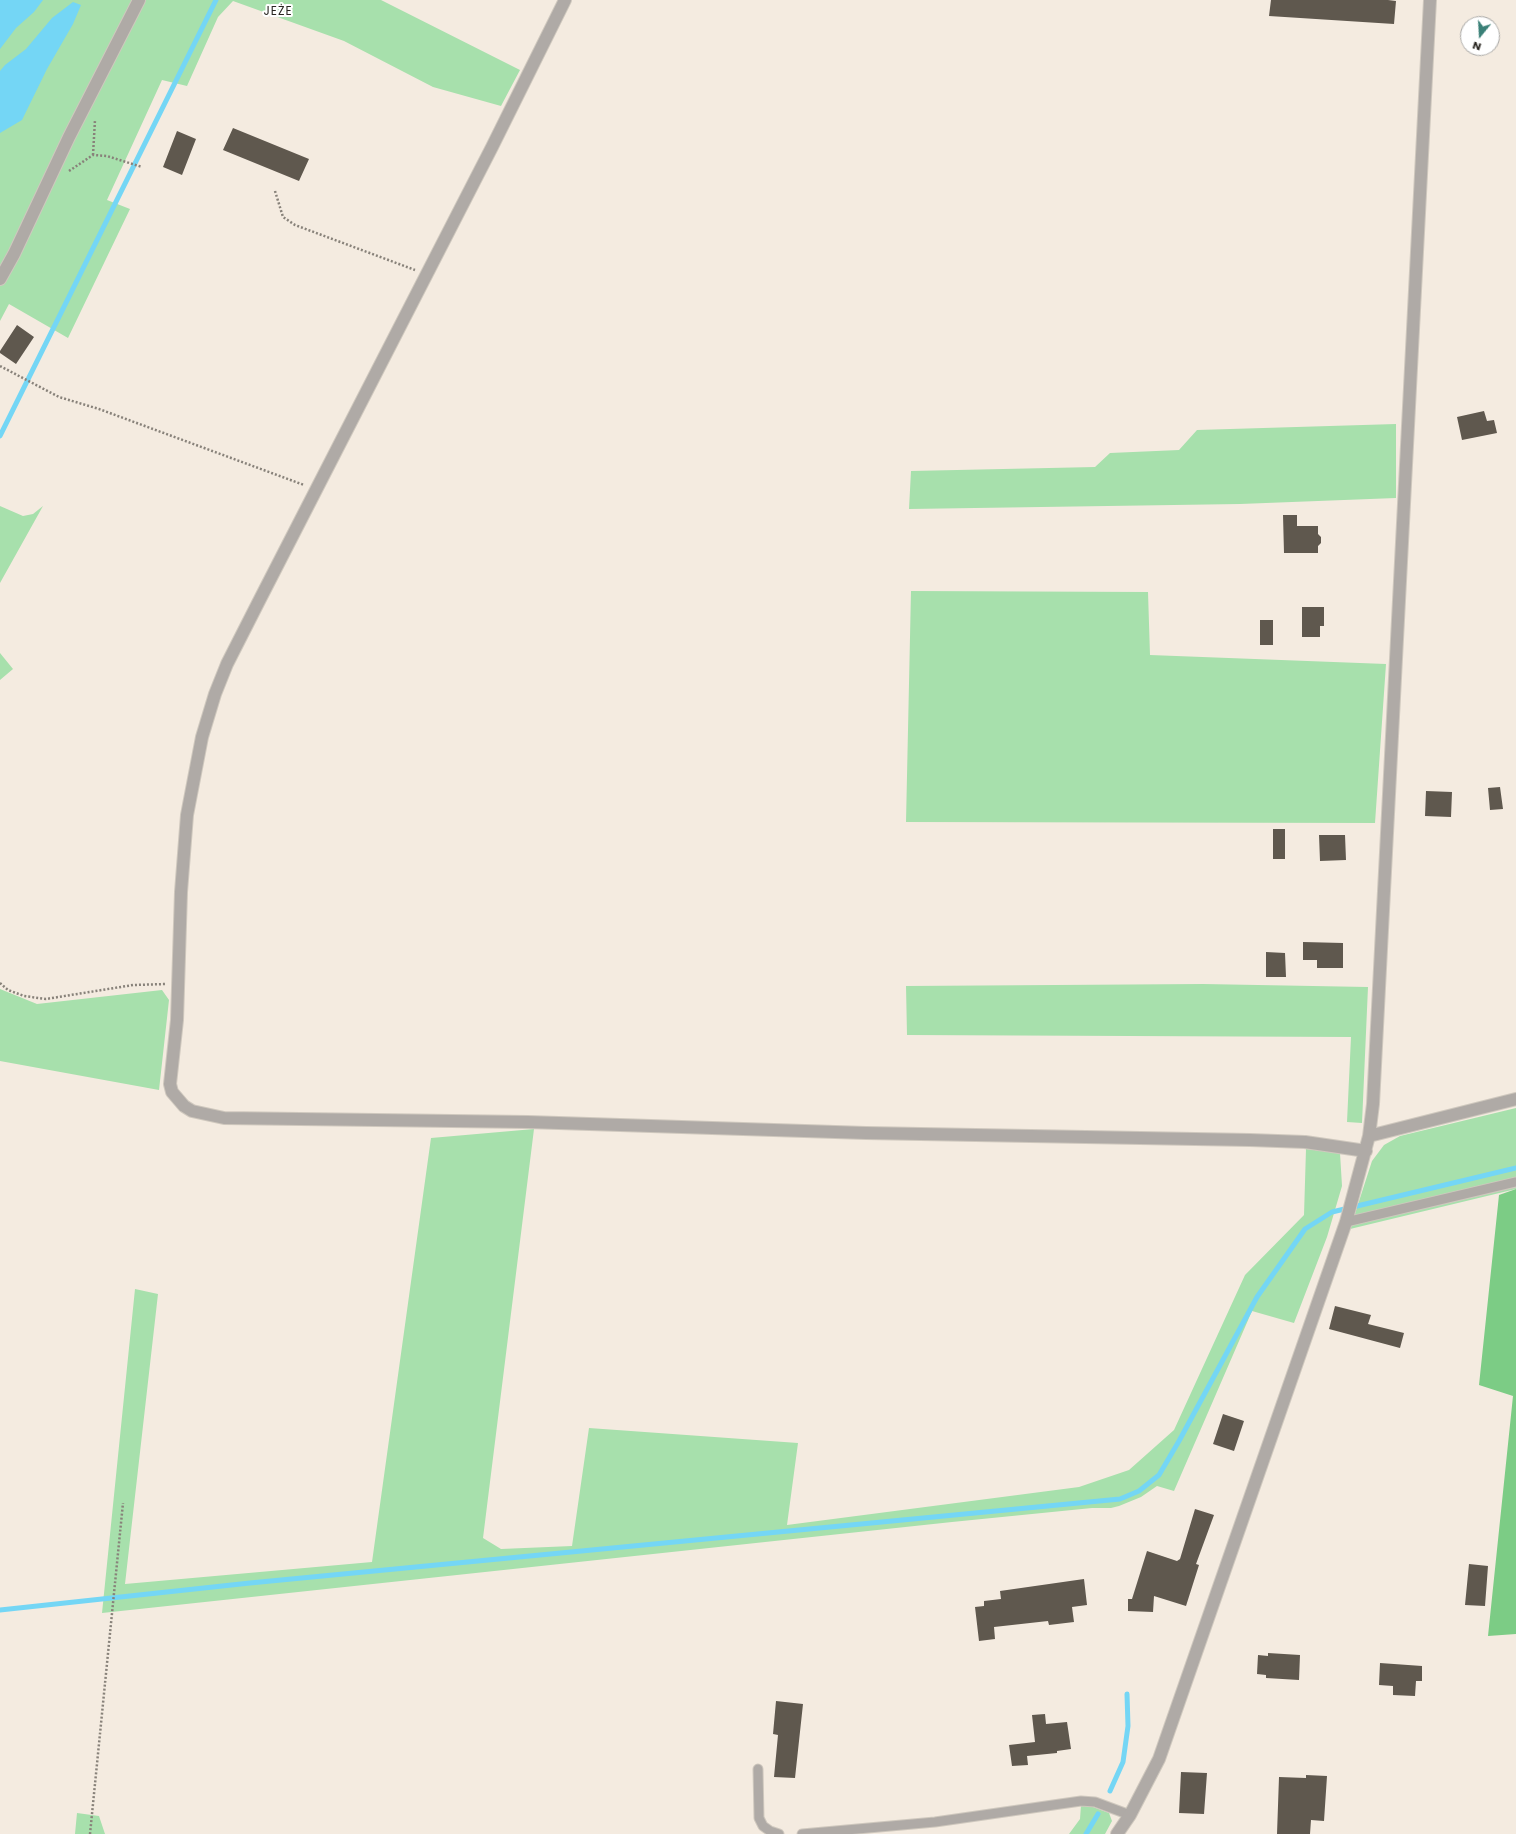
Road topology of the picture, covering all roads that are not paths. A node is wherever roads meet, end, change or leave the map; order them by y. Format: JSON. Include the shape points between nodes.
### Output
{"nodes":[{"id":1,"x":139,"y":0,"type":"edge"},
{"id":2,"x":565,"y":0,"type":"edge"},
{"id":3,"x":1430,"y":0,"type":"edge"},
{"id":4,"x":0,"y":279,"type":"edge"},
{"id":5,"x":1516,"y":1099,"type":"edge"},
{"id":6,"x":1369,"y":1136,"type":"junction"},
{"id":7,"x":1366,"y":1151,"type":"junction"},
{"id":8,"x":1516,"y":1182,"type":"edge"},
{"id":9,"x":1346,"y":1222,"type":"junction"},
{"id":10,"x":758,"y":1769,"type":"dead end"},
{"id":11,"x":1130,"y":1815,"type":"junction"},
{"id":12,"x":779,"y":1834,"type":"edge"},
{"id":13,"x":802,"y":1834,"type":"edge"},
{"id":14,"x":1117,"y":1834,"type":"edge"}],
"edges":[{"from":1,"to":4,"type":"street"},
{"from":2,"to":7,"type":"street","via":[[227,664],[215,694],[202,737],[187,815],[181,892],[177,1020],[170,1084],[172,1092],[192,1111],[218,1117],[1250,1140],[1305,1142]]},
{"from":3,"to":6,"type":"street","via":[[1374,1104]]},
{"from":5,"to":6,"type":"street"},
{"from":6,"to":7,"type":"street"},
{"from":7,"to":9,"type":"street"},
{"from":8,"to":9,"type":"lane"},
{"from":9,"to":11,"type":"street","via":[[1159,1759]]},
{"from":10,"to":12,"type":"lane","via":[[760,1818],[763,1826]]},
{"from":11,"to":13,"type":"lane","via":[[1095,1802],[1081,1801],[935,1822]]},
{"from":11,"to":14,"type":"street"}]}
